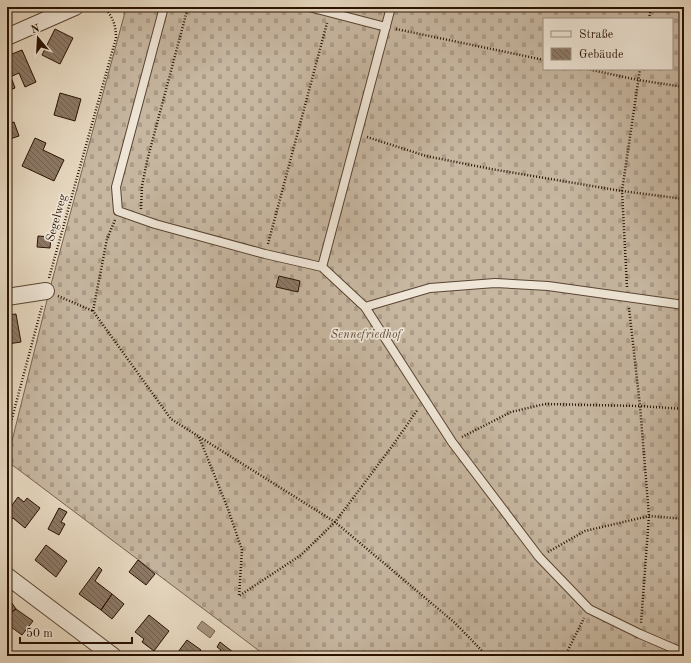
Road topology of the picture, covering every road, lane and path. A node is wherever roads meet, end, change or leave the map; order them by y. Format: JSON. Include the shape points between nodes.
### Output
{"nodes":[{"id":1,"x":75,"y":7,"type":"edge"},
{"id":2,"x":104,"y":7,"type":"edge"},
{"id":3,"x":164,"y":7,"type":"edge"},
{"id":4,"x":188,"y":7,"type":"edge"},
{"id":5,"x":309,"y":7,"type":"edge"},
{"id":6,"x":391,"y":7,"type":"edge"},
{"id":7,"x":651,"y":7,"type":"edge"},
{"id":8,"x":329,"y":12,"type":"junction"},
{"id":9,"x":648,"y":18,"type":"edge"},
{"id":10,"x":386,"y":27,"type":"junction"},
{"id":11,"x":7,"y":37,"type":"edge"},
{"id":12,"x":543,"y":60,"type":"edge"},
{"id":13,"x":592,"y":70,"type":"edge"},
{"id":14,"x":640,"y":70,"type":"edge"},
{"id":15,"x":638,"y":80,"type":"junction"},
{"id":16,"x":684,"y":87,"type":"edge"},
{"id":17,"x":357,"y":134,"type":"junction"},
{"id":18,"x":622,"y":191,"type":"junction"},
{"id":19,"x":684,"y":199,"type":"edge"},
{"id":20,"x":118,"y":211,"type":"junction"},
{"id":21,"x":141,"y":219,"type":"junction"},
{"id":22,"x":265,"y":254,"type":"junction"},
{"id":23,"x":322,"y":267,"type":"junction"},
{"id":24,"x":46,"y":291,"type":"junction"},
{"id":25,"x":7,"y":297,"type":"edge"},
{"id":26,"x":628,"y":298,"type":"junction"},
{"id":27,"x":684,"y":305,"type":"edge"},
{"id":28,"x":365,"y":307,"type":"junction"},
{"id":29,"x":93,"y":311,"type":"junction"},
{"id":30,"x":425,"y":398,"type":"junction"},
{"id":31,"x":640,"y":406,"type":"junction"},
{"id":32,"x":684,"y":409,"type":"edge"},
{"id":33,"x":199,"y":436,"type":"junction"},
{"id":34,"x":7,"y":437,"type":"edge"},
{"id":35,"x":452,"y":442,"type":"junction"},
{"id":36,"x":649,"y":516,"type":"junction"},
{"id":37,"x":684,"y":519,"type":"edge"},
{"id":38,"x":335,"y":522,"type":"junction"},
{"id":39,"x":539,"y":557,"type":"junction"},
{"id":40,"x":7,"y":576,"type":"edge"},
{"id":41,"x":589,"y":609,"type":"junction"},
{"id":42,"x":640,"y":634,"type":"junction"},
{"id":43,"x":684,"y":653,"type":"edge"},
{"id":44,"x":113,"y":656,"type":"edge"},
{"id":45,"x":487,"y":656,"type":"edge"},
{"id":46,"x":565,"y":656,"type":"edge"}],
"edges":[{"from":1,"to":11,"type":"street"},
{"from":2,"to":24,"type":"path","name":"Segelweg","via":[[116,28],[116,38]]},
{"from":3,"to":20,"type":"lane","via":[[116,187]]},
{"from":4,"to":21,"type":"path","via":[[147,161],[142,186]]},
{"from":5,"to":8,"type":"lane"},
{"from":6,"to":10,"type":"lane"},
{"from":7,"to":9,"type":"path"},
{"from":8,"to":10,"type":"lane"},
{"from":8,"to":22,"type":"path"},
{"from":10,"to":12,"type":"path"},
{"from":10,"to":17,"type":"lane"},
{"from":13,"to":15,"type":"path"},
{"from":14,"to":15,"type":"path"},
{"from":15,"to":16,"type":"path"},
{"from":15,"to":18,"type":"path"},
{"from":17,"to":18,"type":"path","via":[[426,156]]},
{"from":17,"to":23,"type":"lane"},
{"from":18,"to":19,"type":"path"},
{"from":18,"to":26,"type":"path"},
{"from":20,"to":21,"type":"lane"},
{"from":20,"to":29,"type":"path","via":[[108,239]]},
{"from":21,"to":22,"type":"lane"},
{"from":22,"to":23,"type":"lane"},
{"from":23,"to":28,"type":"lane"},
{"from":24,"to":25,"type":"street"},
{"from":24,"to":29,"type":"path"},
{"from":24,"to":34,"type":"path","name":"Segelweg"},
{"from":26,"to":27,"type":"lane"},
{"from":26,"to":28,"type":"lane","via":[[548,286],[496,283],[430,288]]},
{"from":26,"to":31,"type":"path"},
{"from":28,"to":30,"type":"lane"},
{"from":29,"to":33,"type":"path","via":[[171,419]]},
{"from":30,"to":35,"type":"lane"},
{"from":30,"to":38,"type":"path"},
{"from":31,"to":32,"type":"path"},
{"from":31,"to":35,"type":"path","via":[[545,404],[511,412]]},
{"from":31,"to":36,"type":"path"},
{"from":33,"to":38,"type":"path"},
{"from":33,"to":38,"type":"path","via":[[242,550],[239,596],[301,555]]},
{"from":35,"to":39,"type":"lane"},
{"from":36,"to":37,"type":"path"},
{"from":36,"to":39,"type":"path","via":[[585,531]]},
{"from":36,"to":42,"type":"path"},
{"from":38,"to":45,"type":"path","via":[[455,623]]},
{"from":39,"to":41,"type":"lane"},
{"from":40,"to":44,"type":"street"},
{"from":41,"to":42,"type":"lane"},
{"from":41,"to":46,"type":"path"},
{"from":42,"to":43,"type":"lane"}]}
